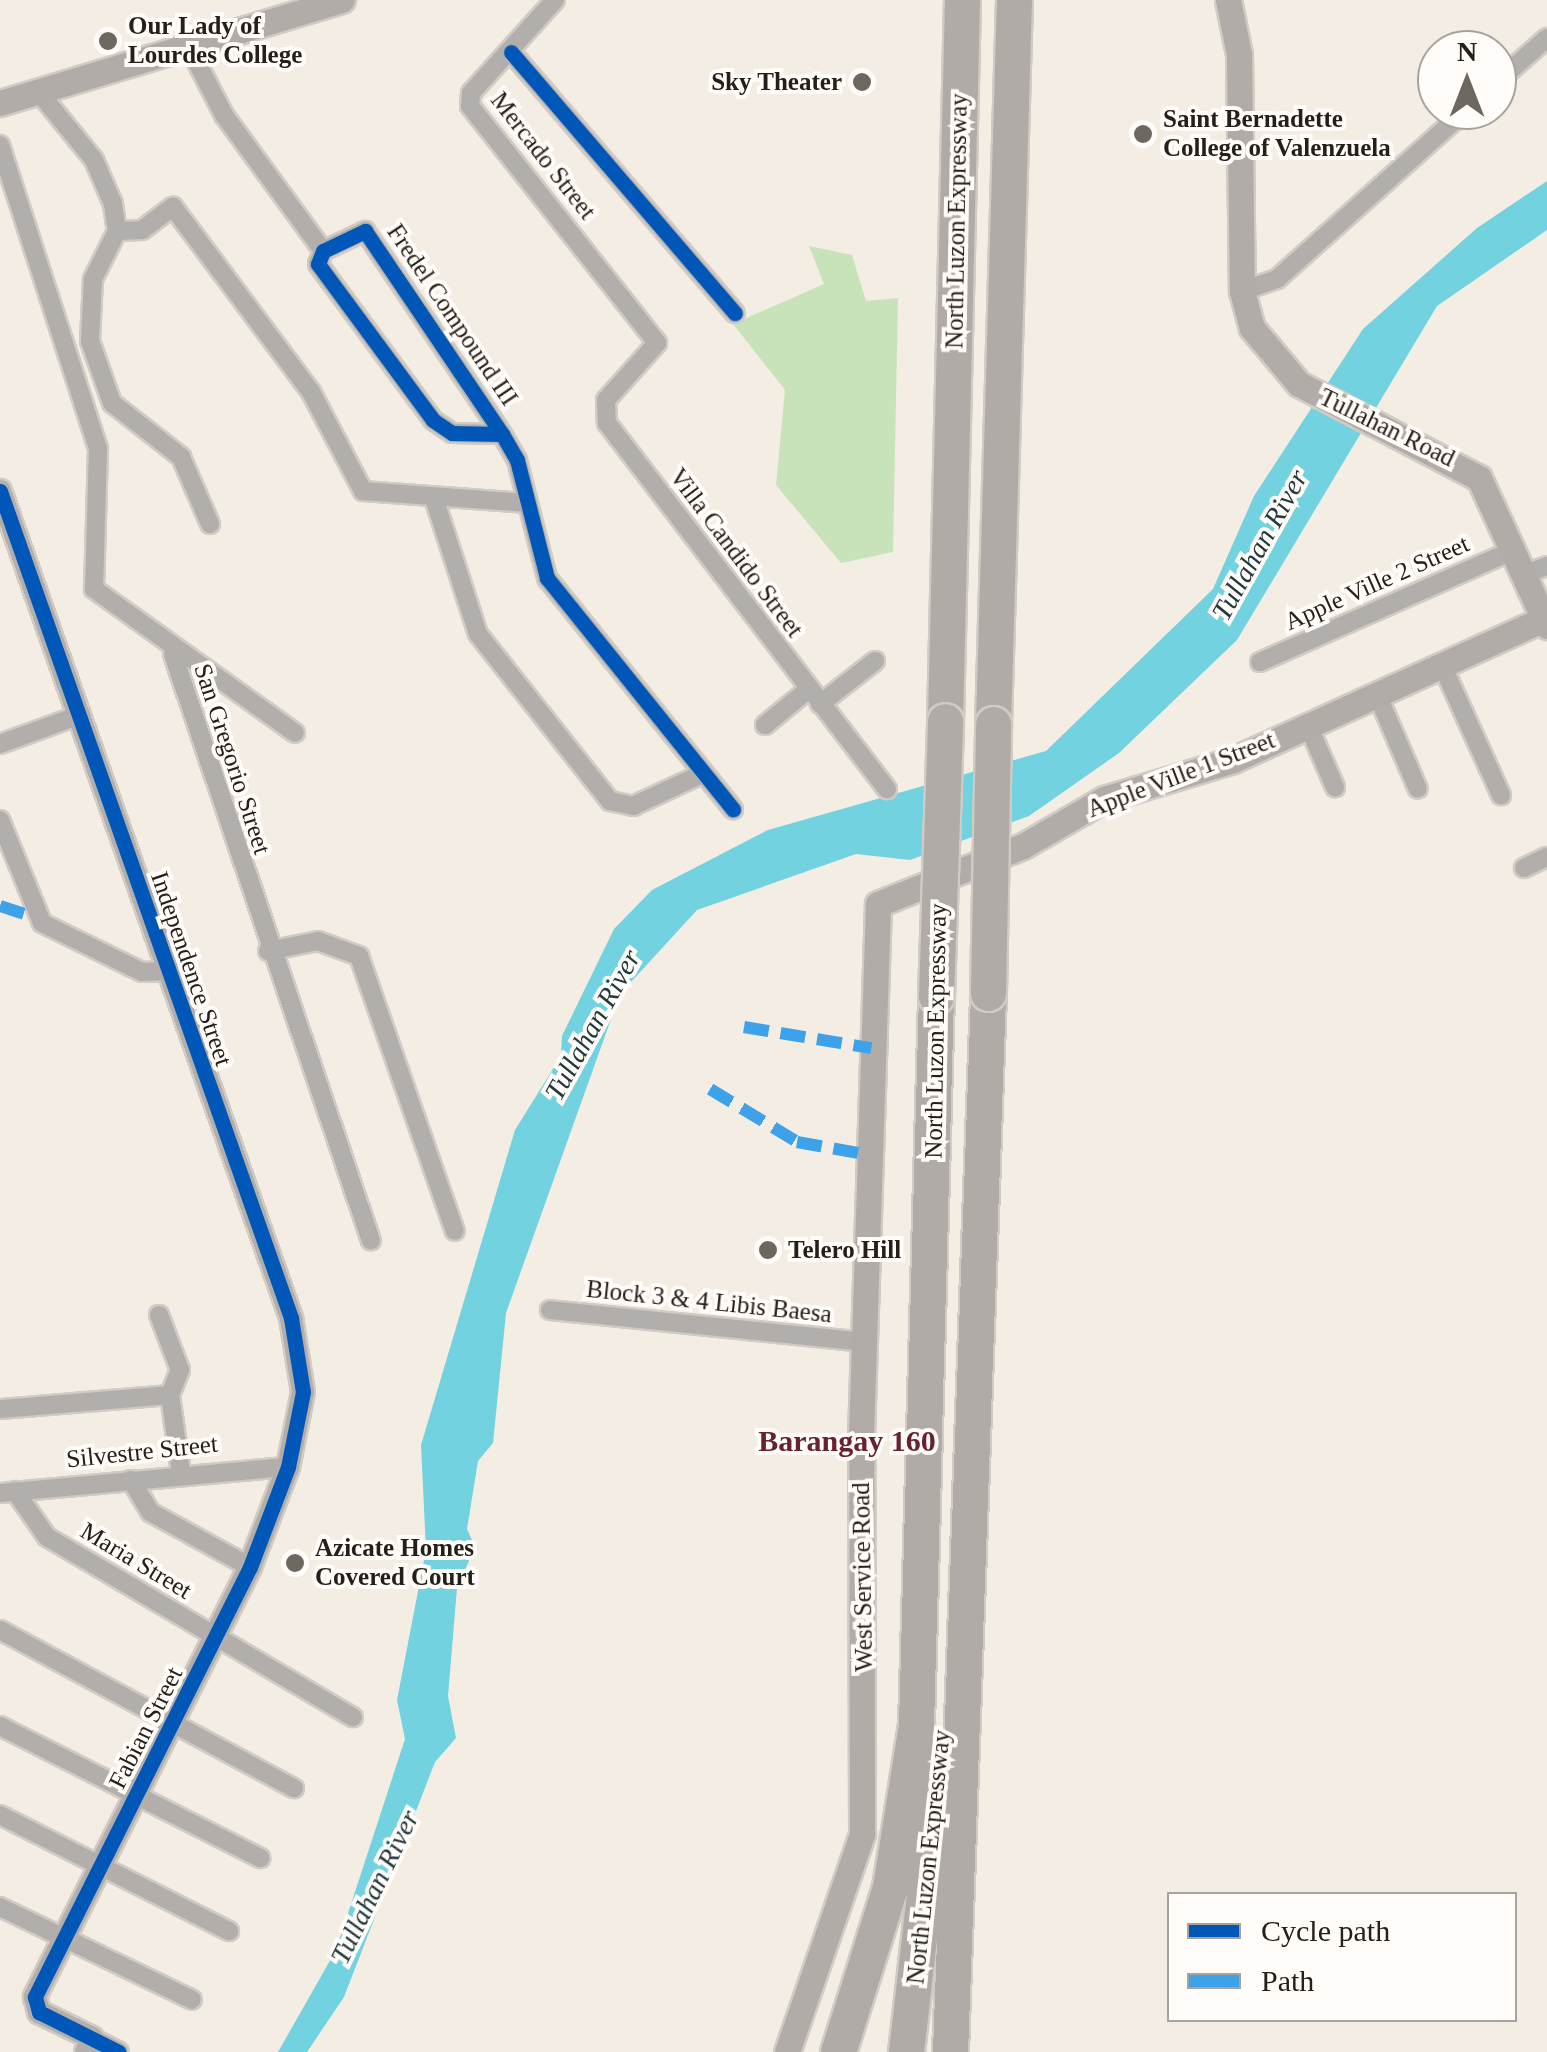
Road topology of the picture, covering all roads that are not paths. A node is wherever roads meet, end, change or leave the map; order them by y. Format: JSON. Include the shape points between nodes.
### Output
{"nodes":[{"id":1,"x":342,"y":0,"type":"edge"},
{"id":2,"x":555,"y":0,"type":"edge"},
{"id":3,"x":962,"y":0,"type":"edge"},
{"id":4,"x":1014,"y":0,"type":"edge"},
{"id":5,"x":1228,"y":0,"type":"edge"},
{"id":6,"x":1547,"y":38,"type":"edge"},
{"id":7,"x":188,"y":45,"type":"junction"},
{"id":8,"x":511,"y":52,"type":"junction"},
{"id":9,"x":1517,"y":64,"type":"edge"},
{"id":10,"x":38,"y":91,"type":"junction"},
{"id":11,"x":0,"y":103,"type":"edge"},
{"id":12,"x":1444,"y":130,"type":"edge"},
{"id":13,"x":0,"y":145,"type":"edge"},
{"id":14,"x":117,"y":231,"type":"junction"},
{"id":15,"x":323,"y":252,"type":"junction"},
{"id":16,"x":1242,"y":290,"type":"junction"},
{"id":17,"x":735,"y":313,"type":"dead end"},
{"id":18,"x":658,"y":348,"type":"joint"},
{"id":19,"x":502,"y":434,"type":"junction"},
{"id":20,"x":0,"y":491,"type":"edge"},
{"id":21,"x":434,"y":498,"type":"junction"},
{"id":22,"x":525,"y":502,"type":"junction"},
{"id":23,"x":210,"y":524,"type":"dead end"},
{"id":24,"x":1514,"y":550,"type":"junction"},
{"id":25,"x":1536,"y":570,"type":"edge"},
{"id":26,"x":1546,"y":622,"type":"edge"},
{"id":27,"x":173,"y":654,"type":"junction"},
{"id":28,"x":875,"y":661,"type":"dead end"},
{"id":29,"x":1260,"y":662,"type":"dead end"},
{"id":30,"x":1442,"y":665,"type":"junction"},
{"id":31,"x":1377,"y":694,"type":"junction"},
{"id":32,"x":815,"y":696,"type":"junction"},
{"id":33,"x":77,"y":716,"type":"junction"},
{"id":34,"x":1308,"y":725,"type":"junction"},
{"id":35,"x":765,"y":726,"type":"dead end"},
{"id":36,"x":295,"y":734,"type":"dead end"},
{"id":37,"x":0,"y":744,"type":"edge"},
{"id":38,"x":704,"y":773,"type":"junction"},
{"id":39,"x":1335,"y":788,"type":"dead end"},
{"id":40,"x":888,"y":790,"type":"dead end"},
{"id":41,"x":1418,"y":790,"type":"dead end"},
{"id":42,"x":1501,"y":795,"type":"dead end"},
{"id":43,"x":733,"y":809,"type":"dead end"},
{"id":44,"x":0,"y":820,"type":"edge"},
{"id":45,"x":1547,"y":858,"type":"edge"},
{"id":46,"x":1524,"y":868,"type":"dead end"},
{"id":47,"x":877,"y":909,"type":"joint"},
{"id":48,"x":268,"y":951,"type":"junction"},
{"id":49,"x":166,"y":971,"type":"junction"},
{"id":50,"x":455,"y":1231,"type":"dead end"},
{"id":51,"x":371,"y":1241,"type":"dead end"},
{"id":52,"x":550,"y":1310,"type":"dead end"},
{"id":53,"x":159,"y":1316,"type":"dead end"},
{"id":54,"x":863,"y":1342,"type":"junction"},
{"id":55,"x":170,"y":1395,"type":"junction"},
{"id":56,"x":0,"y":1409,"type":"edge"},
{"id":57,"x":288,"y":1467,"type":"junction"},
{"id":58,"x":181,"y":1473,"type":"junction"},
{"id":59,"x":131,"y":1480,"type":"junction"},
{"id":60,"x":8,"y":1492,"type":"edge"},
{"id":61,"x":970,"y":1544,"type":"junction"},
{"id":62,"x":250,"y":1566,"type":"junction"},
{"id":63,"x":0,"y":1630,"type":"edge"},
{"id":64,"x":218,"y":1639,"type":"junction"},
{"id":65,"x":353,"y":1717,"type":"dead end"},
{"id":66,"x":0,"y":1726,"type":"edge"},
{"id":67,"x":174,"y":1726,"type":"junction"},
{"id":68,"x":294,"y":1788,"type":"dead end"},
{"id":69,"x":138,"y":1798,"type":"junction"},
{"id":70,"x":0,"y":1815,"type":"edge"},
{"id":71,"x":260,"y":1858,"type":"dead end"},
{"id":72,"x":101,"y":1869,"type":"junction"},
{"id":73,"x":0,"y":1907,"type":"edge"},
{"id":74,"x":229,"y":1931,"type":"dead end"},
{"id":75,"x":64,"y":1940,"type":"junction"},
{"id":76,"x":192,"y":2000,"type":"dead end"},
{"id":77,"x":89,"y":2045,"type":"edge"},
{"id":78,"x":118,"y":2052,"type":"edge"},
{"id":79,"x":787,"y":2052,"type":"edge"},
{"id":80,"x":838,"y":2052,"type":"edge"},
{"id":81,"x":906,"y":2052,"type":"edge"},
{"id":82,"x":950,"y":2052,"type":"edge"}],
"edges":[{"from":1,"to":7,"type":"main road"},
{"from":2,"to":8,"type":"street","name":"Mercado Street"},
{"from":3,"to":80,"type":"highway","name":"North Luzon Expressway","bridge":true,"via":[[916,1725],[890,1887]]},
{"from":4,"to":61,"type":"highway","name":"North Luzon Expressway","bridge":true},
{"from":5,"to":16,"type":"main road","via":[[1239,54]]},
{"from":6,"to":9,"type":"street"},
{"from":7,"to":10,"type":"main road"},
{"from":7,"to":15,"type":"street","name":"Fredel Compound III","via":[[224,115]]},
{"from":8,"to":17,"type":"street"},
{"from":8,"to":18,"type":"street","name":"Mercado Street","via":[[471,93],[470,106]]},
{"from":10,"to":11,"type":"main road"},
{"from":10,"to":14,"type":"street","via":[[94,160]]},
{"from":12,"to":16,"type":"street","via":[[1278,279]]},
{"from":13,"to":27,"type":"street","name":"San Gregorio Street","via":[[98,448],[94,589]]},
{"from":14,"to":21,"type":"street","via":[[142,230],[173,208],[311,392],[363,490]]},
{"from":14,"to":23,"type":"street","via":[[93,280],[90,341],[112,403],[181,457]]},
{"from":15,"to":19,"type":"street","name":"Fredel Compound III","via":[[318,264],[433,420],[452,433]]},
{"from":15,"to":19,"type":"street","name":"Fredel Compound III","via":[[364,232]]},
{"from":16,"to":24,"type":"main road","name":"Tullahan Road","via":[[1260,340],[1307,390],[1479,478]]},
{"from":18,"to":32,"type":"street","name":"Villa Candido Street","via":[[612,390],[606,423]]},
{"from":19,"to":22,"type":"street"},
{"from":20,"to":33,"type":"street","name":"Independence Street"},
{"from":21,"to":22,"type":"street"},
{"from":21,"to":38,"type":"street","via":[[478,634],[610,802],[633,806]]},
{"from":22,"to":38,"type":"street","via":[[548,578]]},
{"from":24,"to":25,"type":"main road","name":"Tullahan Road"},
{"from":24,"to":29,"type":"street","name":"Apple Ville 2 Street"},
{"from":25,"to":26,"type":"main road","name":"Tullahan Road"},
{"from":26,"to":30,"type":"main road","name":"Apple Ville 1 Street"},
{"from":27,"to":36,"type":"street"},
{"from":27,"to":48,"type":"street","name":"San Gregorio Street"},
{"from":28,"to":32,"type":"street"},
{"from":30,"to":31,"type":"main road","name":"Apple Ville 1 Street"},
{"from":30,"to":42,"type":"street"},
{"from":31,"to":34,"type":"main road","name":"Apple Ville 1 Street"},
{"from":31,"to":41,"type":"street"},
{"from":32,"to":35,"type":"street"},
{"from":32,"to":40,"type":"street","name":"Villa Candido Street"},
{"from":33,"to":37,"type":"street"},
{"from":33,"to":49,"type":"street","name":"Independence Street"},
{"from":34,"to":39,"type":"street"},
{"from":34,"to":47,"type":"main road","name":"Apple Ville 1 Street","via":[[1233,760],[1104,799],[1023,846],[893,894]]},
{"from":38,"to":43,"type":"street"},
{"from":44,"to":49,"type":"street","via":[[42,923],[142,972]]},
{"from":45,"to":46,"type":"street"},
{"from":47,"to":54,"type":"main road","name":"West Service Road"},
{"from":48,"to":50,"type":"street","via":[[318,941],[359,956]]},
{"from":48,"to":51,"type":"street","name":"San Gregorio Street"},
{"from":49,"to":57,"type":"street","name":"Independence Street","via":[[291,1318],[303,1392]]},
{"from":52,"to":54,"type":"street","name":"Block 3 & 4 Libis Baesa"},
{"from":53,"to":55,"type":"street","via":[[180,1370]]},
{"from":54,"to":79,"type":"main road","name":"West Service Road","via":[[862,1834]]},
{"from":55,"to":56,"type":"street"},
{"from":55,"to":58,"type":"street"},
{"from":57,"to":58,"type":"street","name":"Silvestre Street"},
{"from":57,"to":62,"type":"street","name":"Fabian Street"},
{"from":58,"to":59,"type":"street","name":"Silvestre Street"},
{"from":59,"to":60,"type":"street","name":"Silvestre Street"},
{"from":59,"to":62,"type":"street","via":[[150,1512]]},
{"from":60,"to":64,"type":"street","name":"Maria Street","via":[[47,1536]]},
{"from":61,"to":81,"type":"highway","name":"North Luzon Expressway"},
{"from":61,"to":82,"type":"highway","name":"North Luzon Expressway"},
{"from":62,"to":64,"type":"street","name":"Fabian Street"},
{"from":63,"to":67,"type":"street"},
{"from":64,"to":65,"type":"street","name":"Maria Street"},
{"from":64,"to":67,"type":"street","name":"Fabian Street"},
{"from":66,"to":69,"type":"street"},
{"from":67,"to":68,"type":"street"},
{"from":67,"to":69,"type":"street","name":"Fabian Street"},
{"from":69,"to":71,"type":"street"},
{"from":69,"to":72,"type":"street","name":"Fabian Street"},
{"from":70,"to":72,"type":"street"},
{"from":72,"to":74,"type":"street"},
{"from":72,"to":75,"type":"street","name":"Fabian Street"},
{"from":73,"to":75,"type":"street"},
{"from":75,"to":76,"type":"street"},
{"from":75,"to":77,"type":"street","name":"Fabian Street","via":[[34,2004]]},
{"from":77,"to":78,"type":"street"}]}
